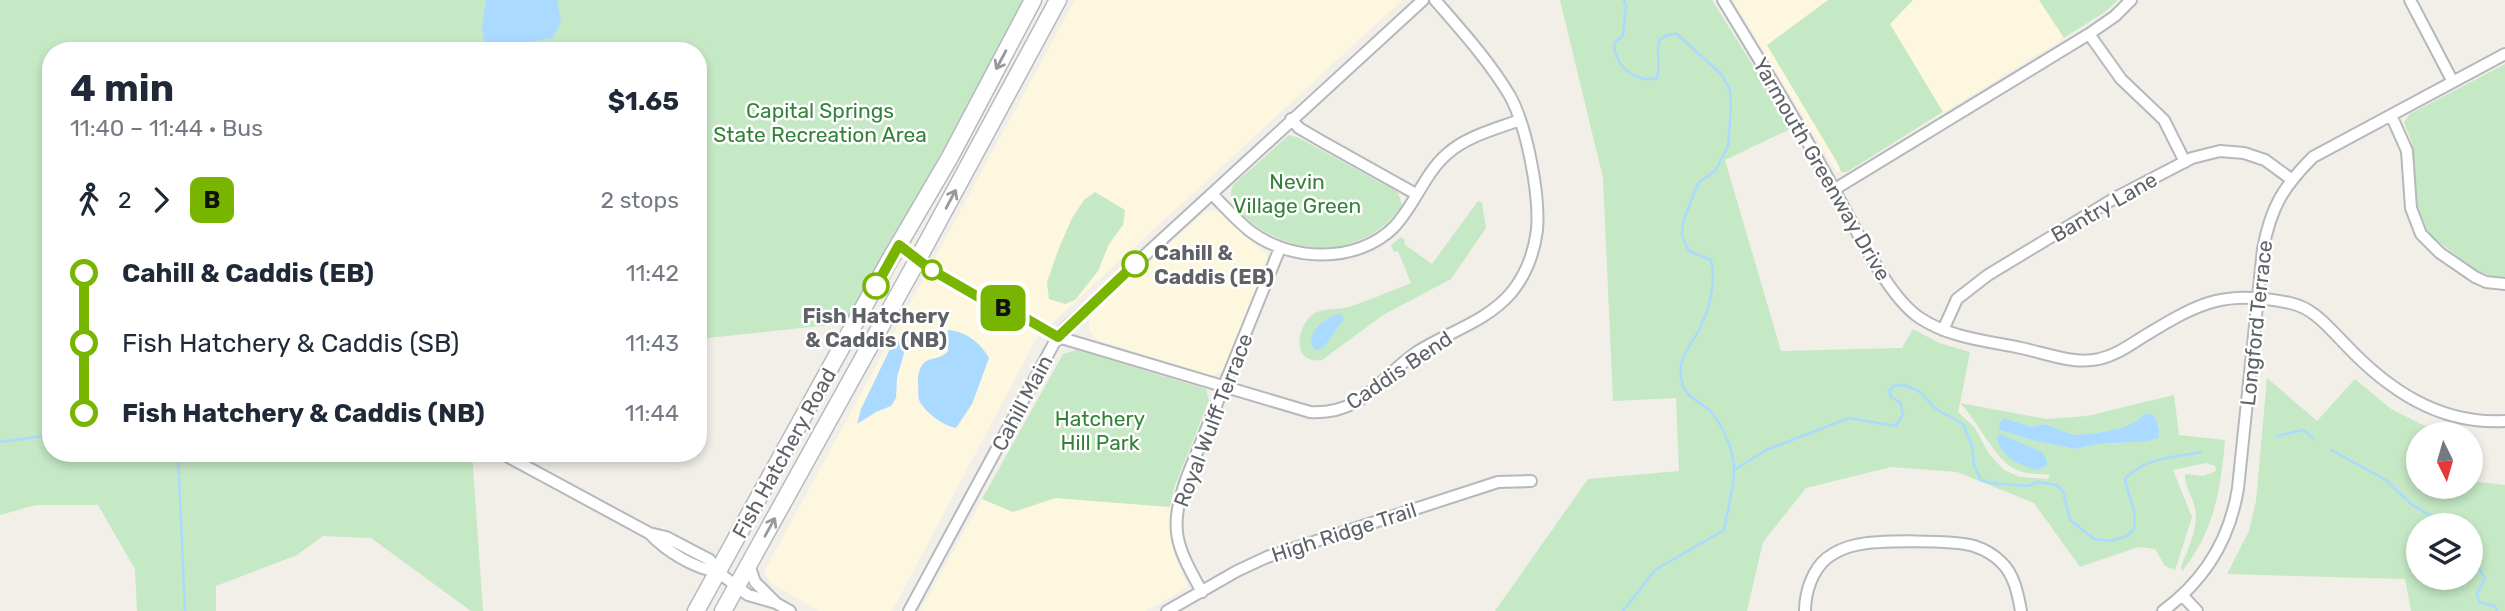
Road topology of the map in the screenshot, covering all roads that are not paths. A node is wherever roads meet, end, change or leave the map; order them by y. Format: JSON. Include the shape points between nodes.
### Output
{"nodes":[{"id":1,"x":1034,"y":0,"type":"edge"},
{"id":2,"x":1058,"y":0,"type":"edge"},
{"id":3,"x":1423,"y":0,"type":"edge"},
{"id":4,"x":1435,"y":0,"type":"edge"},
{"id":5,"x":1723,"y":0,"type":"edge"},
{"id":6,"x":2131,"y":0,"type":"edge"},
{"id":7,"x":2410,"y":0,"type":"edge"},
{"id":8,"x":2089,"y":34,"type":"junction"},
{"id":9,"x":2505,"y":54,"type":"edge"},
{"id":10,"x":2453,"y":82,"type":"junction"},
{"id":11,"x":2391,"y":115,"type":"junction"},
{"id":12,"x":1291,"y":119,"type":"junction"},
{"id":13,"x":1520,"y":120,"type":"junction"},
{"id":14,"x":2185,"y":162,"type":"junction"},
{"id":15,"x":2291,"y":179,"type":"junction"},
{"id":16,"x":1835,"y":189,"type":"junction"},
{"id":17,"x":1212,"y":194,"type":"junction"},
{"id":18,"x":1416,"y":194,"type":"junction"},
{"id":19,"x":899,"y":245,"type":"junction"},
{"id":20,"x":1280,"y":248,"type":"junction"},
{"id":21,"x":918,"y":259,"type":"junction"},
{"id":22,"x":2505,"y":284,"type":"edge"},
{"id":23,"x":2258,"y":299,"type":"junction"},
{"id":24,"x":1943,"y":330,"type":"junction"},
{"id":25,"x":1058,"y":337,"type":"junction"},
{"id":26,"x":1226,"y":386,"type":"junction"},
{"id":27,"x":2505,"y":421,"type":"edge"},
{"id":28,"x":518,"y":462,"type":"edge"},
{"id":29,"x":1531,"y":481,"type":"dead end"},
{"id":30,"x":749,"y":565,"type":"junction"},
{"id":31,"x":718,"y":572,"type":"junction"},
{"id":32,"x":736,"y":587,"type":"junction"},
{"id":33,"x":1202,"y":592,"type":"junction"},
{"id":34,"x":2183,"y":596,"type":"junction"},
{"id":35,"x":776,"y":603,"type":"junction"},
{"id":36,"x":696,"y":611,"type":"edge"},
{"id":37,"x":723,"y":611,"type":"edge"},
{"id":38,"x":790,"y":611,"type":"edge"},
{"id":39,"x":909,"y":611,"type":"edge"},
{"id":40,"x":1167,"y":611,"type":"edge"},
{"id":41,"x":1805,"y":611,"type":"edge"},
{"id":42,"x":2021,"y":611,"type":"edge"},
{"id":43,"x":2163,"y":611,"type":"edge"},
{"id":44,"x":2197,"y":611,"type":"edge"}],
"edges":[{"from":1,"to":19,"type":"main road","name":"Fish Hatchery Road","one_way":true},
{"from":21,"to":2,"type":"main road","name":"Fish Hatchery Road","one_way":true},
{"from":3,"to":12,"type":"street","name":"Cahill Main"},
{"from":4,"to":13,"type":"street","name":"Caddis Bend","via":[[1475,44]]},
{"from":5,"to":16,"type":"street","name":"Yarmouth Greenway Drive"},
{"from":6,"to":8,"type":"street"},
{"from":7,"to":10,"type":"street"},
{"from":8,"to":14,"type":"street","via":[[2121,79],[2164,120]]},
{"from":8,"to":16,"type":"street"},
{"from":9,"to":10,"type":"street","name":"Longford Terrace"},
{"from":10,"to":11,"type":"street","name":"Longford Terrace"},
{"from":11,"to":15,"type":"street","name":"Longford Terrace","via":[[2313,157]]},
{"from":11,"to":22,"type":"street","via":[[2407,151],[2411,208],[2421,234],[2475,277]]},
{"from":12,"to":17,"type":"street","name":"Cahill Main"},
{"from":12,"to":18,"type":"street","via":[[1299,128]]},
{"from":13,"to":18,"type":"street","via":[[1481,134],[1448,153]]},
{"from":13,"to":26,"type":"street","name":"Caddis Bend","via":[[1531,168],[1536,231],[1524,273],[1500,304],[1420,351],[1369,394],[1340,409],[1310,412]]},
{"from":14,"to":15,"type":"street","name":"Bantry Lane","via":[[2220,151],[2244,153],[2265,160]]},
{"from":14,"to":24,"type":"street","name":"Bantry Lane","via":[[2115,198],[1988,275],[1957,299]]},
{"from":15,"to":23,"type":"street","name":"Longford Terrace","via":[[2267,225]]},
{"from":16,"to":24,"type":"street","name":"Yarmouth Greenway Drive","via":[[1886,280],[1919,318]]},
{"from":17,"to":20,"type":"street","via":[[1250,231]]},
{"from":17,"to":25,"type":"street","name":"Cahill Main"},
{"from":18,"to":20,"type":"street","via":[[1392,228],[1359,248],[1325,255]]},
{"from":19,"to":21,"type":"street","name":"Caddis Bend"},
{"from":19,"to":31,"type":"main road","name":"Fish Hatchery Road"},
{"from":20,"to":26,"type":"street","name":"Royal Wulff Terrace"},
{"from":21,"to":25,"type":"street","name":"Caddis Bend","via":[[987,302]]},
{"from":30,"to":21,"type":"main road","name":"Fish Hatchery Road","one_way":true},
{"from":23,"to":24,"type":"street","name":"Yarmouth Greenway Drive","via":[[2209,301],[2096,360],[2077,360]]},
{"from":23,"to":27,"type":"street","name":"Yarmouth Greenway Drive","via":[[2301,305],[2367,367],[2431,410]]},
{"from":23,"to":34,"type":"street","name":"Longford Terrace","via":[[2231,522],[2206,570]]},
{"from":25,"to":26,"type":"street","name":"Caddis Bend"},
{"from":25,"to":39,"type":"street","name":"Cahill Main"},
{"from":26,"to":33,"type":"street","name":"Royal Wulff Terrace","via":[[1176,512],[1182,555]]},
{"from":28,"to":31,"type":"street","via":[[649,533],[710,560]]},
{"from":29,"to":33,"type":"street","name":"High Ridge Trail","via":[[1498,482],[1347,530],[1267,557]]},
{"from":30,"to":32,"type":"main road","name":"Fish Hatchery Road"},
{"from":30,"to":35,"type":"street","via":[[755,582]]},
{"from":31,"to":32,"type":"street"},
{"from":31,"to":36,"type":"main road","name":"Fish Hatchery Road"},
{"from":32,"to":35,"type":"street"},
{"from":32,"to":37,"type":"main road","name":"Fish Hatchery Road"},
{"from":33,"to":40,"type":"street","name":"High Ridge Trail"},
{"from":34,"to":43,"type":"street","name":"Longford Terrace"},
{"from":34,"to":44,"type":"street"},
{"from":35,"to":38,"type":"street"},
{"from":41,"to":42,"type":"street","via":[[1813,577],[1828,557],[1854,545],[1905,543],[1956,543],[1986,551],[2010,573]]}]}
